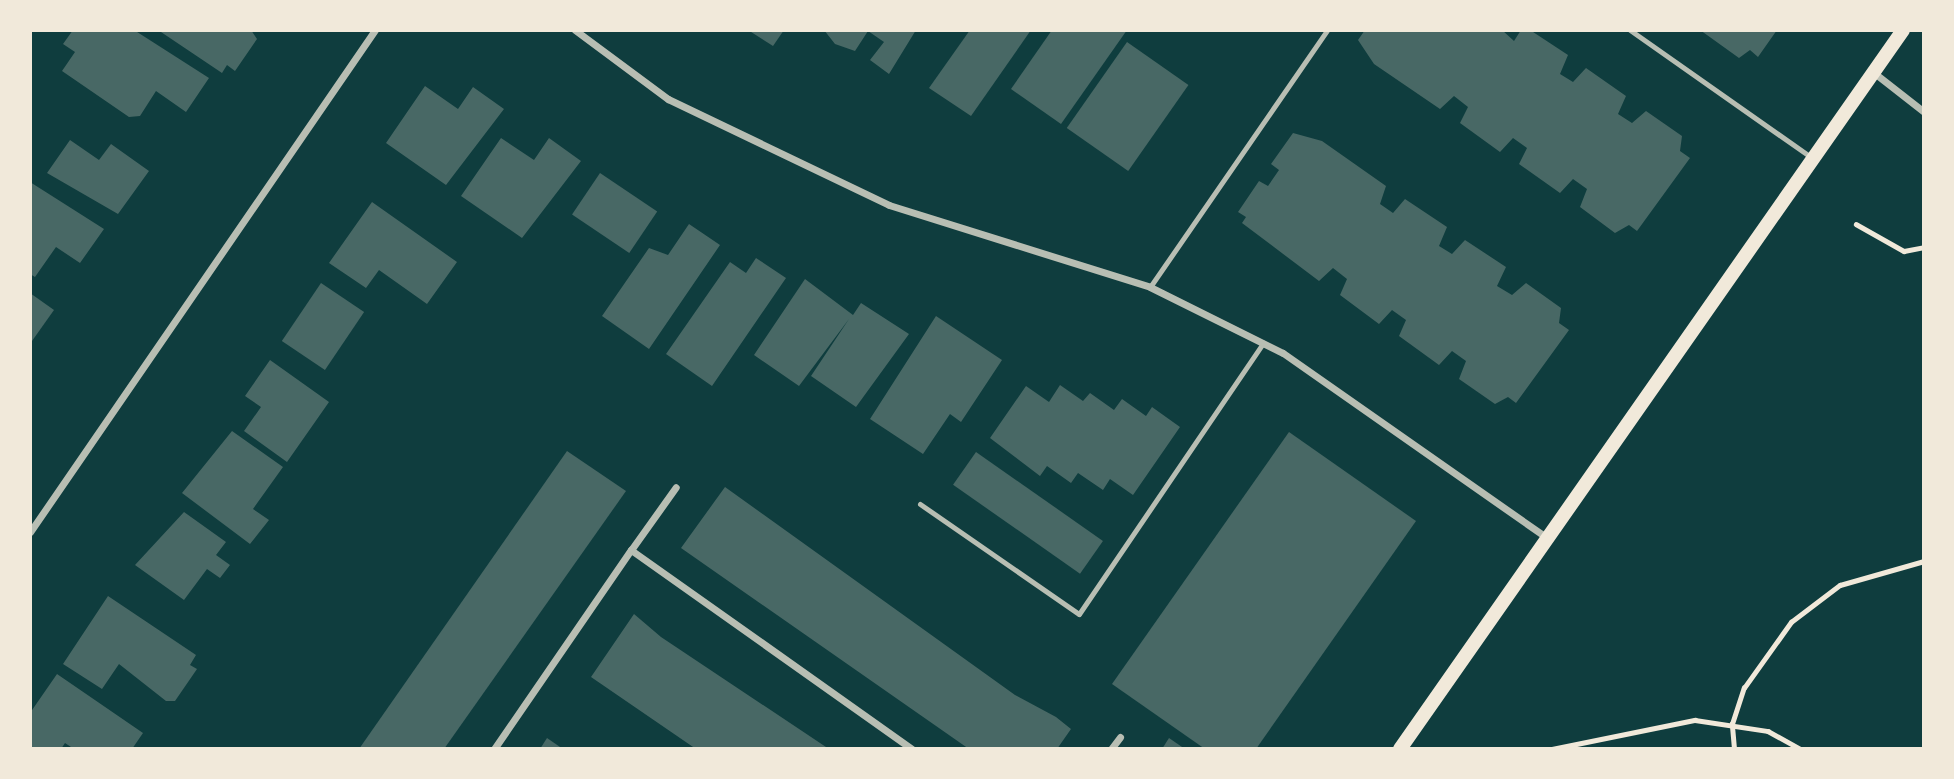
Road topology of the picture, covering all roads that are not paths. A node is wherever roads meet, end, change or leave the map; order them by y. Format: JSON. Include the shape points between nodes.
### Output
{"nodes":[{"id":1,"x":375,"y":30,"type":"edge"},
{"id":2,"x":575,"y":30,"type":"edge"},
{"id":3,"x":1327,"y":30,"type":"edge"},
{"id":4,"x":1630,"y":30,"type":"edge"},
{"id":5,"x":1903,"y":30,"type":"edge"},
{"id":6,"x":1873,"y":72,"type":"junction"},
{"id":7,"x":1924,"y":112,"type":"edge"},
{"id":8,"x":1814,"y":159,"type":"junction"},
{"id":9,"x":1150,"y":287,"type":"junction"},
{"id":10,"x":1263,"y":343,"type":"junction"},
{"id":11,"x":676,"y":487,"type":"dead end"},
{"id":12,"x":920,"y":504,"type":"dead end"},
{"id":13,"x":30,"y":532,"type":"edge"},
{"id":14,"x":1547,"y":538,"type":"junction"},
{"id":15,"x":631,"y":550,"type":"junction"},
{"id":16,"x":1120,"y":737,"type":"dead end"},
{"id":17,"x":494,"y":749,"type":"edge"},
{"id":18,"x":912,"y":749,"type":"edge"},
{"id":19,"x":1111,"y":749,"type":"edge"},
{"id":20,"x":1400,"y":749,"type":"edge"}],
"edges":[{"from":1,"to":13,"type":"street"},
{"from":2,"to":9,"type":"street","via":[[668,99],[889,205]]},
{"from":3,"to":9,"type":"lane"},
{"from":4,"to":8,"type":"lane"},
{"from":5,"to":6,"type":"main road"},
{"from":6,"to":7,"type":"street"},
{"from":6,"to":8,"type":"main road"},
{"from":8,"to":14,"type":"main road"},
{"from":9,"to":10,"type":"street"},
{"from":10,"to":12,"type":"lane","via":[[1079,614]]},
{"from":10,"to":14,"type":"street"},
{"from":11,"to":15,"type":"street"},
{"from":14,"to":20,"type":"main road"},
{"from":15,"to":17,"type":"street"},
{"from":15,"to":18,"type":"street"},
{"from":16,"to":19,"type":"street"}]}
